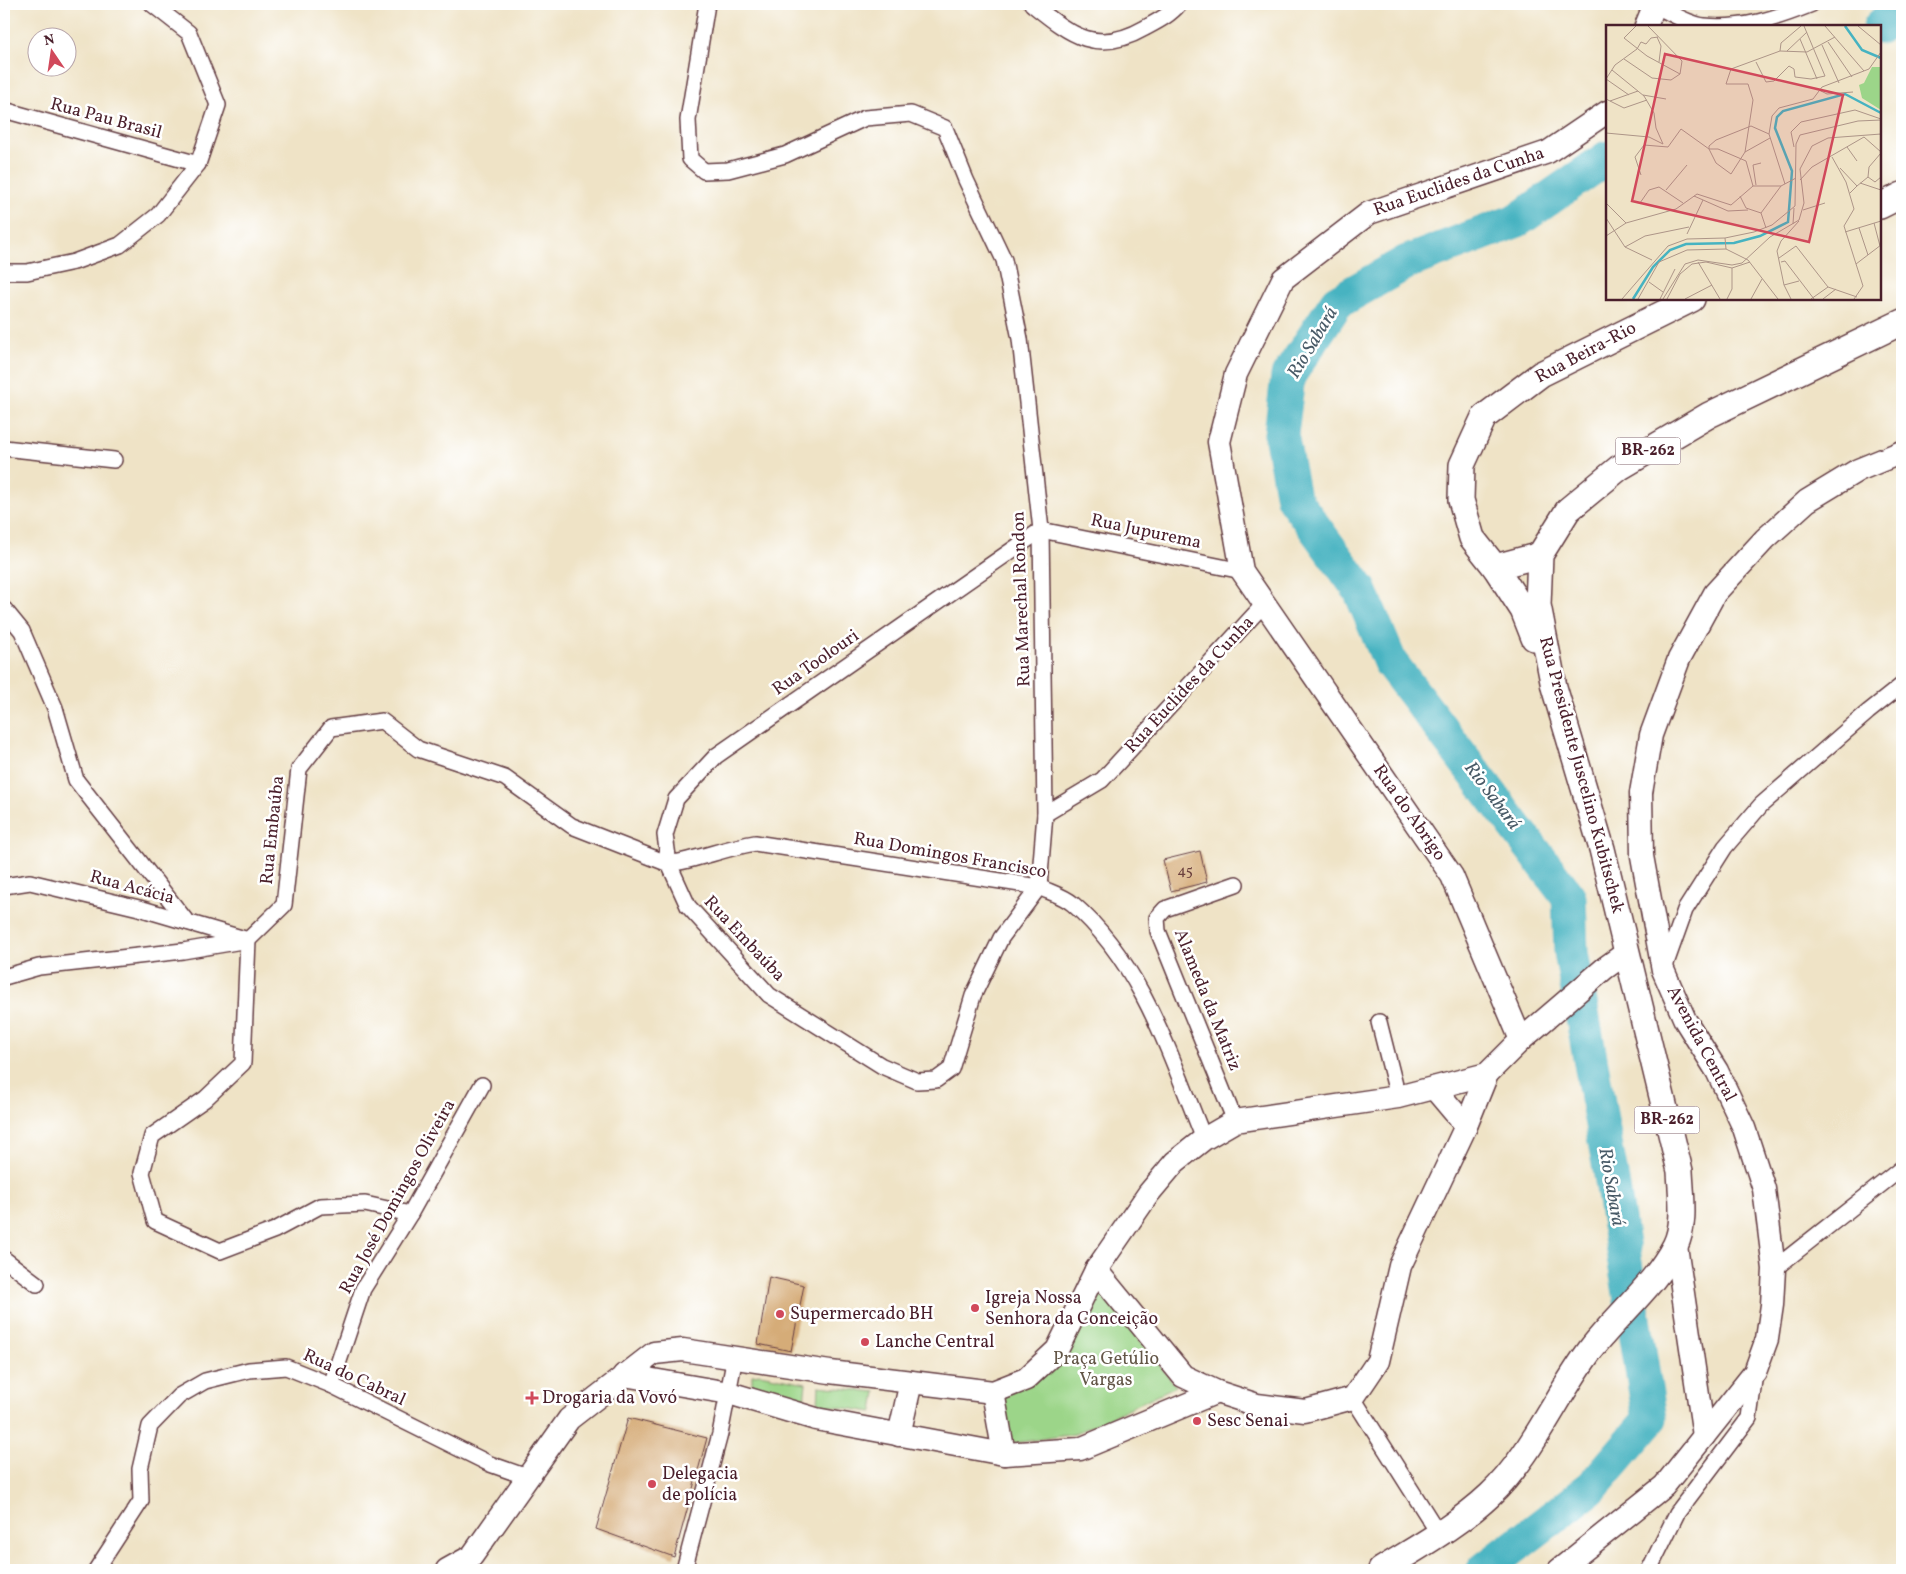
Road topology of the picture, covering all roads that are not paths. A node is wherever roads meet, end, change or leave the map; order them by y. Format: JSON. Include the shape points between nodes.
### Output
{"nodes":[{"id":1,"x":152,"y":4,"type":"edge"},
{"id":2,"x":707,"y":4,"type":"edge"},
{"id":3,"x":1032,"y":4,"type":"edge"},
{"id":4,"x":1179,"y":4,"type":"edge"},
{"id":5,"x":1812,"y":4,"type":"edge"},
{"id":6,"x":1655,"y":5,"type":"edge"},
{"id":7,"x":1646,"y":25,"type":"edge"},
{"id":8,"x":1700,"y":25,"type":"edge"},
{"id":9,"x":1746,"y":25,"type":"edge"},
{"id":10,"x":4,"y":110,"type":"edge"},
{"id":11,"x":1606,"y":113,"type":"edge"},
{"id":12,"x":198,"y":164,"type":"junction"},
{"id":13,"x":1902,"y":195,"type":"edge"},
{"id":14,"x":1881,"y":206,"type":"edge"},
{"id":15,"x":4,"y":272,"type":"edge"},
{"id":16,"x":1690,"y":300,"type":"edge"},
{"id":17,"x":1902,"y":322,"type":"edge"},
{"id":18,"x":4,"y":448,"type":"edge"},
{"id":19,"x":1902,"y":452,"type":"edge"},
{"id":20,"x":114,"y":460,"type":"dead end"},
{"id":21,"x":1041,"y":530,"type":"junction"},
{"id":22,"x":1540,"y":555,"type":"junction"},
{"id":23,"x":1495,"y":567,"type":"junction"},
{"id":24,"x":1242,"y":571,"type":"junction"},
{"id":25,"x":1264,"y":604,"type":"junction"},
{"id":26,"x":4,"y":609,"type":"edge"},
{"id":27,"x":1902,"y":686,"type":"edge"},
{"id":28,"x":1554,"y":687,"type":"junction"},
{"id":29,"x":1045,"y":814,"type":"junction"},
{"id":30,"x":669,"y":864,"type":"junction"},
{"id":31,"x":1236,"y":884,"type":"dead end"},
{"id":32,"x":4,"y":886,"type":"edge"},
{"id":33,"x":1039,"y":887,"type":"junction"},
{"id":34,"x":187,"y":922,"type":"junction"},
{"id":35,"x":248,"y":940,"type":"junction"},
{"id":36,"x":1626,"y":953,"type":"junction"},
{"id":37,"x":1663,"y":970,"type":"junction"},
{"id":38,"x":4,"y":977,"type":"edge"},
{"id":39,"x":1379,"y":1022,"type":"dead end"},
{"id":40,"x":1521,"y":1040,"type":"junction"},
{"id":41,"x":1487,"y":1074,"type":"junction"},
{"id":42,"x":482,"y":1085,"type":"dead end"},
{"id":43,"x":1434,"y":1088,"type":"junction"},
{"id":44,"x":1398,"y":1097,"type":"junction"},
{"id":45,"x":1235,"y":1121,"type":"junction"},
{"id":46,"x":1466,"y":1126,"type":"junction"},
{"id":47,"x":1204,"y":1139,"type":"junction"},
{"id":48,"x":1902,"y":1168,"type":"edge"},
{"id":49,"x":410,"y":1214,"type":"junction"},
{"id":50,"x":1676,"y":1246,"type":"junction"},
{"id":51,"x":4,"y":1259,"type":"edge"},
{"id":52,"x":1774,"y":1269,"type":"junction"},
{"id":53,"x":1096,"y":1270,"type":"junction"},
{"id":54,"x":37,"y":1284,"type":"dead end"},
{"id":55,"x":734,"y":1357,"type":"junction"},
{"id":56,"x":1755,"y":1372,"type":"junction"},
{"id":57,"x":624,"y":1375,"type":"junction"},
{"id":58,"x":911,"y":1382,"type":"junction"},
{"id":59,"x":330,"y":1385,"type":"junction"},
{"id":60,"x":993,"y":1392,"type":"junction"},
{"id":61,"x":1217,"y":1392,"type":"junction"},
{"id":62,"x":729,"y":1393,"type":"junction"},
{"id":63,"x":1353,"y":1398,"type":"junction"},
{"id":64,"x":898,"y":1435,"type":"junction"},
{"id":65,"x":1704,"y":1436,"type":"junction"},
{"id":66,"x":1004,"y":1454,"type":"junction"},
{"id":67,"x":527,"y":1477,"type":"junction"},
{"id":68,"x":1438,"y":1534,"type":"junction"},
{"id":69,"x":96,"y":1570,"type":"edge"},
{"id":70,"x":447,"y":1570,"type":"edge"},
{"id":71,"x":684,"y":1570,"type":"edge"},
{"id":72,"x":1381,"y":1570,"type":"edge"},
{"id":73,"x":1559,"y":1570,"type":"edge"},
{"id":74,"x":1649,"y":1570,"type":"edge"}],
"edges":[{"from":1,"to":12,"type":"street","via":[[190,33],[218,106]]},
{"from":2,"to":21,"type":"street","name":"Rua Marechal Rondon","via":[[688,120],[690,159],[704,171],[728,170],[785,155],[865,118],[911,114],[945,128],[1004,260],[1020,339]]},
{"from":3,"to":4,"type":"street","via":[[1064,30],[1096,43],[1128,38],[1172,13]]},
{"from":5,"to":9,"type":"street","via":[[1777,18]]},
{"from":6,"to":7,"type":"main road"},
{"from":6,"to":8,"type":"street"},
{"from":10,"to":12,"type":"street","name":"Rua Pau Brasil"},
{"from":11,"to":24,"type":"main road","name":"Rua Euclides da Cunha","via":[[1548,152],[1369,213],[1283,279],[1236,374],[1219,442]]},
{"from":12,"to":15,"type":"street","via":[[158,215],[120,245],[74,262],[27,272]]},
{"from":13,"to":14,"type":"main road"},
{"from":16,"to":23,"type":"main road","name":"Rua Beira-Rio","number":"BR-262","via":[[1541,374],[1484,417],[1462,465],[1461,500],[1472,538]]},
{"from":17,"to":22,"type":"main road","name":"Rua Presidente Juscelino Kubitschek","number":"BR-262","via":[[1709,415],[1619,468],[1568,510]]},
{"from":18,"to":20,"type":"street"},
{"from":19,"to":37,"type":"main road","name":"Avenida Central","via":[[1858,470],[1807,501],[1765,539],[1715,593],[1679,659],[1651,735],[1641,793],[1642,856]]},
{"from":21,"to":24,"type":"street","name":"Rua Jupurema"},
{"from":21,"to":29,"type":"street","name":"Rua Marechal Rondon"},
{"from":21,"to":30,"type":"street","name":"Rua Toolouri","via":[[716,756],[676,799],[665,835]]},
{"from":22,"to":23,"type":"main road"},
{"from":22,"to":28,"type":"main road","name":"Rua Presidente Juscelino Kubitschek","number":"BR-262","via":[[1538,605]]},
{"from":23,"to":28,"type":"main road","name":"Rua Beira-Rio","number":"BR-262","via":[[1523,610]]},
{"from":24,"to":25,"type":"main road","name":"Rua Euclides da Cunha"},
{"from":25,"to":29,"type":"street","name":"Rua Euclides da Cunha","via":[[1102,780]]},
{"from":25,"to":40,"type":"main road","name":"Rua do Abrigo","via":[[1452,876]]},
{"from":26,"to":34,"type":"street","via":[[22,631],[55,708],[76,780]]},
{"from":27,"to":37,"type":"street","via":[[1761,805],[1725,847],[1685,910]]},
{"from":28,"to":36,"type":"main road","name":"Rua Presidente Juscelino Kubitschek","number":"BR-262","via":[[1602,850]]},
{"from":29,"to":33,"type":"street","name":"Rua Marechal Rondon"},
{"from":30,"to":33,"type":"street","name":"Rua Domingos Francisco","via":[[755,843]]},
{"from":30,"to":33,"type":"street","name":"Rua Embaúba","via":[[688,906],[769,995],[882,1066],[917,1081],[936,1080],[951,1069],[973,996],[985,971],[1001,938]]},
{"from":30,"to":35,"type":"street","name":"Rua Embaúba","via":[[572,826],[505,778],[418,749],[382,721],[331,728],[299,769],[284,906]]},
{"from":31,"to":45,"type":"street","name":"Alameda da Matriz","via":[[1165,909],[1157,918],[1158,931]]},
{"from":32,"to":34,"type":"street","name":"Rua Acácia","via":[[30,882]]},
{"from":33,"to":47,"type":"street","name":"Rua Domingos Francisco","via":[[1072,903],[1109,942],[1150,1008]]},
{"from":34,"to":35,"type":"street","name":"Rua Acácia"},
{"from":35,"to":38,"type":"street","via":[[183,951],[39,967]]},
{"from":35,"to":49,"type":"street","via":[[243,1063],[205,1099],[152,1136],[142,1173],[155,1221],[220,1251],[275,1230],[320,1206],[365,1204]]},
{"from":36,"to":40,"type":"main road"},
{"from":36,"to":50,"type":"main road","number":"BR-262","via":[[1680,1171],[1682,1224]]},
{"from":37,"to":52,"type":"main road","name":"Avenida Central","via":[[1685,1020],[1717,1071],[1744,1128],[1764,1189]]},
{"from":39,"to":44,"type":"street"},
{"from":40,"to":41,"type":"main road"},
{"from":41,"to":43,"type":"main road"},
{"from":41,"to":46,"type":"main road"},
{"from":42,"to":49,"type":"street","name":"Rua José Domingos Oliveira"},
{"from":43,"to":44,"type":"main road"},
{"from":43,"to":46,"type":"main road"},
{"from":44,"to":45,"type":"main road"},
{"from":45,"to":47,"type":"main road"},
{"from":46,"to":63,"type":"main road","via":[[1400,1266],[1378,1361]]},
{"from":47,"to":53,"type":"main road","via":[[1175,1162],[1149,1193]]},
{"from":48,"to":52,"type":"street"},
{"from":49,"to":59,"type":"street","name":"Rua José Domingos Oliveira","via":[[363,1289]]},
{"from":50,"to":65,"type":"main road"},
{"from":50,"to":68,"type":"main road","number":"BR-262","via":[[1592,1348],[1523,1454],[1490,1495]]},
{"from":51,"to":54,"type":"street"},
{"from":52,"to":56,"type":"main road","name":"Avenida Central","via":[[1767,1339]]},
{"from":53,"to":60,"type":"main road","via":[[1057,1350],[1026,1378]]},
{"from":53,"to":61,"type":"main road","via":[[1184,1376]]},
{"from":55,"to":57,"type":"main road","via":[[683,1350],[654,1353]]},
{"from":55,"to":58,"type":"main road"},
{"from":55,"to":62,"type":"street"},
{"from":56,"to":65,"type":"main road","name":"Avenida Central"},
{"from":56,"to":74,"type":"street","via":[[1749,1418],[1677,1512]]},
{"from":57,"to":62,"type":"main road"},
{"from":57,"to":67,"type":"main road","via":[[569,1419]]},
{"from":58,"to":60,"type":"main road"},
{"from":58,"to":64,"type":"main road"},
{"from":59,"to":67,"type":"street","name":"Rua do Cabral","via":[[490,1464]]},
{"from":59,"to":69,"type":"street","name":"Rua do Cabral","via":[[286,1367],[249,1370],[205,1380],[179,1396],[150,1426],[140,1469],[141,1501]]},
{"from":60,"to":66,"type":"main road"},
{"from":61,"to":63,"type":"main road","via":[[1257,1405],[1305,1411]]},
{"from":61,"to":66,"type":"main road","via":[[1080,1449]]},
{"from":62,"to":64,"type":"main road","via":[[816,1420]]},
{"from":62,"to":71,"type":"street"},
{"from":63,"to":68,"type":"street"},
{"from":64,"to":66,"type":"main road"},
{"from":65,"to":73,"type":"main road","name":"Avenida Central","via":[[1664,1486]]},
{"from":67,"to":70,"type":"main road","via":[[472,1556]]},
{"from":68,"to":72,"type":"main road","number":"BR-262"}]}
